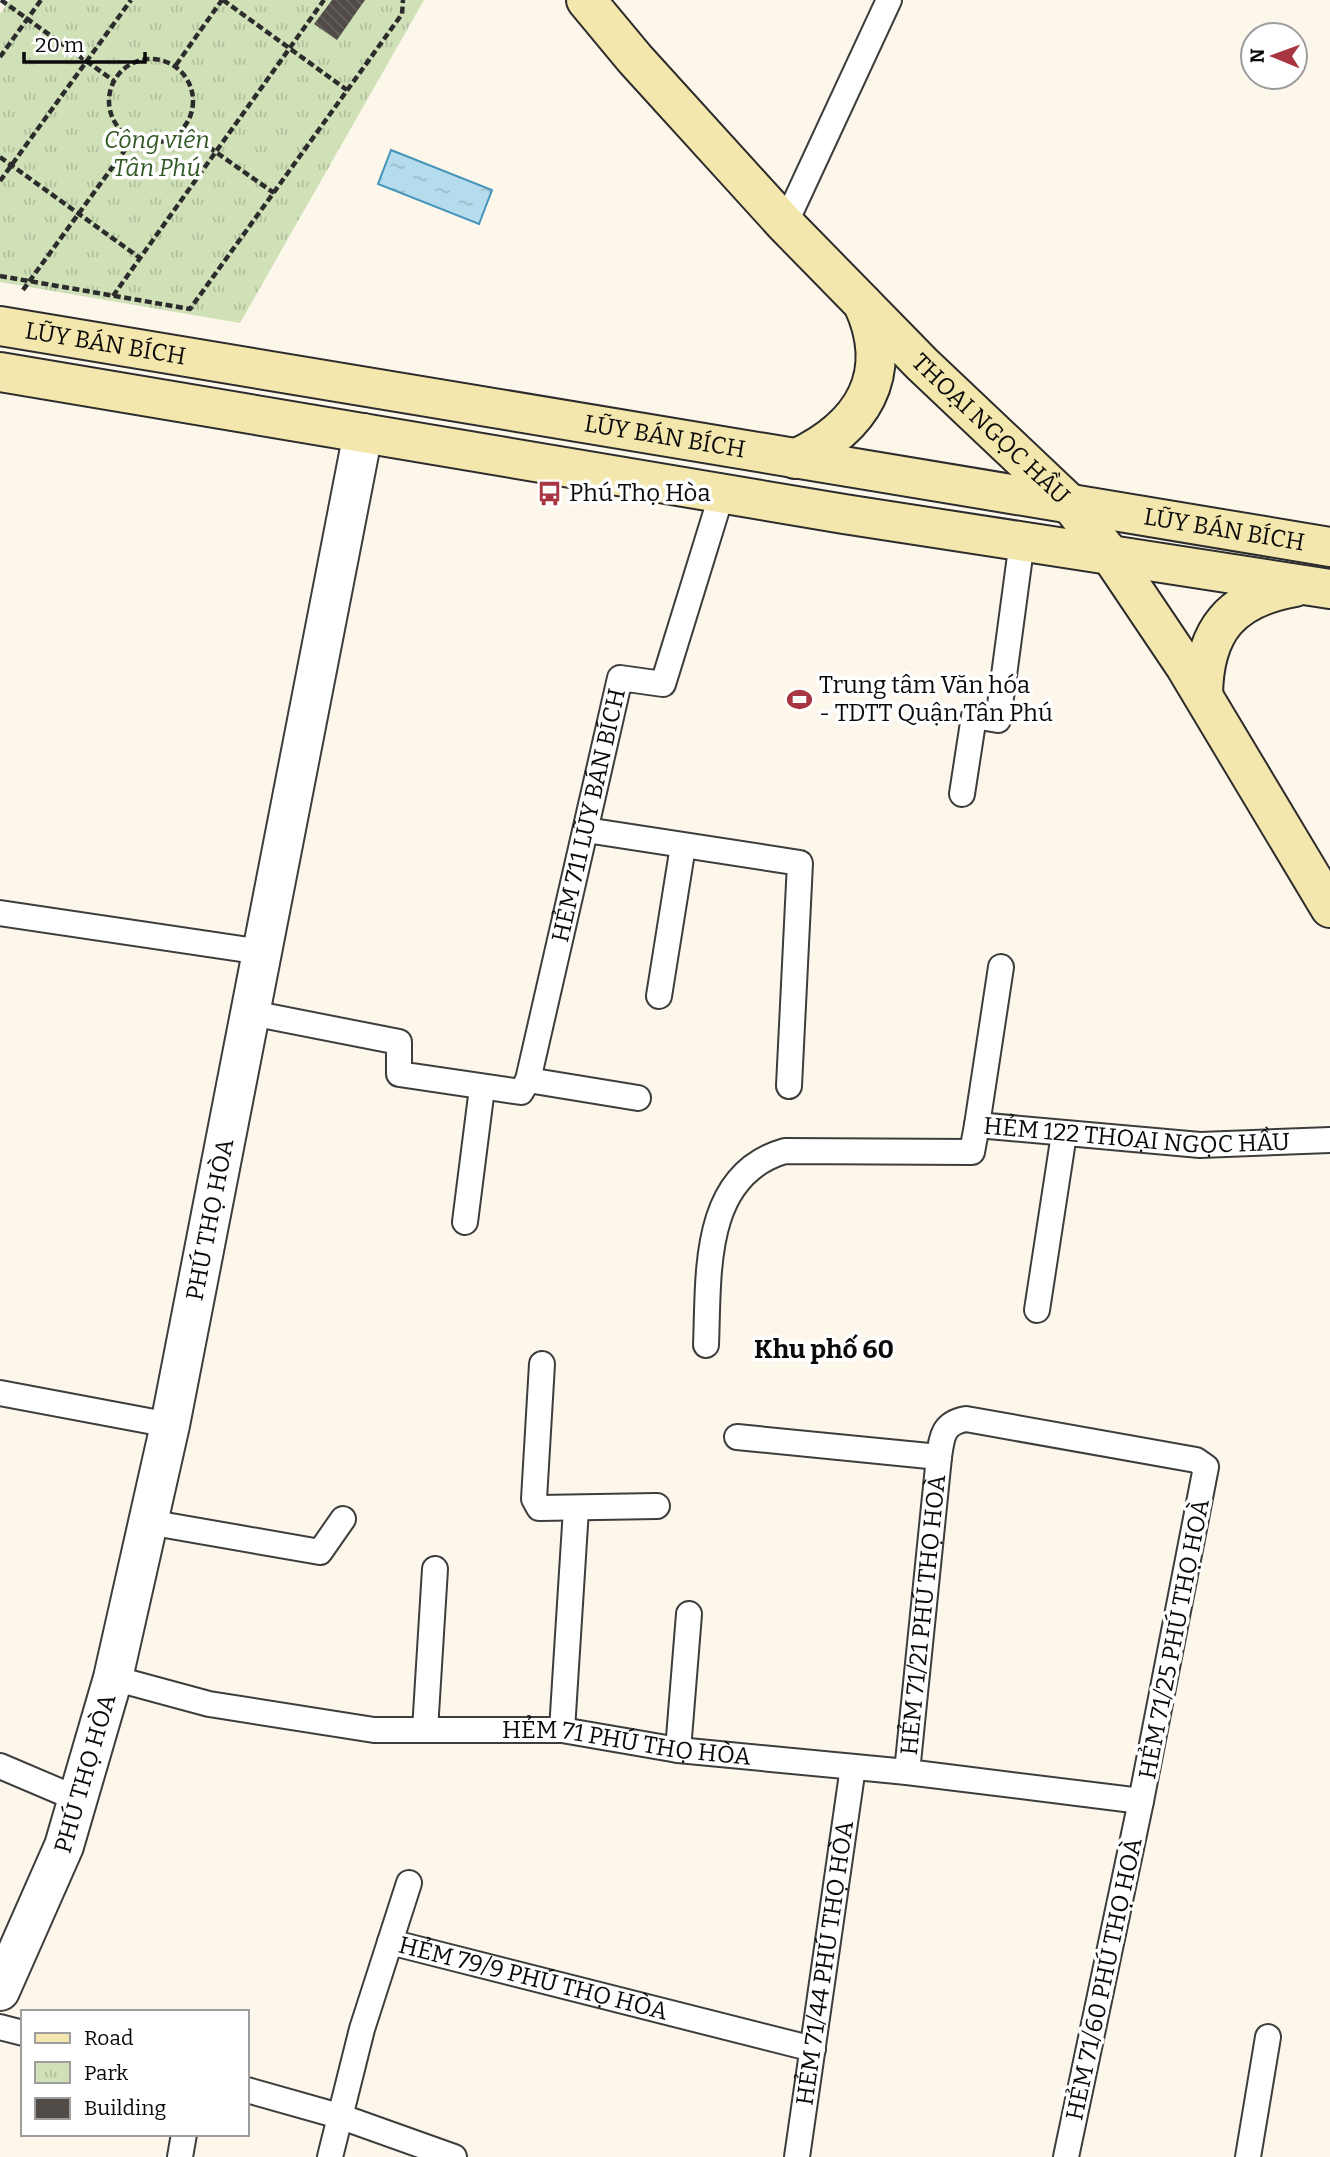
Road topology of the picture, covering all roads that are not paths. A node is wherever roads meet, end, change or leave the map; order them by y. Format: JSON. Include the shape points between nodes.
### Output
{"nodes":[{"id":1,"x":586,"y":0,"type":"edge"},
{"id":2,"x":889,"y":0,"type":"edge"},
{"id":3,"x":785,"y":224,"type":"junction"},
{"id":4,"x":862,"y":302,"type":"junction"},
{"id":5,"x":8,"y":312,"type":"edge"},
{"id":6,"x":0,"y":372,"type":"edge"},
{"id":7,"x":363,"y":433,"type":"junction"},
{"id":8,"x":795,"y":459,"type":"junction"},
{"id":9,"x":722,"y":493,"type":"junction"},
{"id":10,"x":1071,"y":505,"type":"junction"},
{"id":11,"x":1022,"y":541,"type":"junction"},
{"id":12,"x":1330,"y":547,"type":"edge"},
{"id":13,"x":1111,"y":555,"type":"junction"},
{"id":14,"x":1317,"y":587,"type":"edge"},
{"id":15,"x":1203,"y":695,"type":"junction"},
{"id":16,"x":961,"y":794,"type":"dead end"},
{"id":17,"x":586,"y":830,"type":"junction"},
{"id":18,"x":683,"y":845,"type":"junction"},
{"id":19,"x":1330,"y":908,"type":"edge"},
{"id":20,"x":0,"y":913,"type":"edge"},
{"id":21,"x":262,"y":952,"type":"junction"},
{"id":22,"x":1002,"y":967,"type":"dead end"},
{"id":23,"x":659,"y":996,"type":"dead end"},
{"id":24,"x":251,"y":1013,"type":"junction"},
{"id":25,"x":528,"y":1080,"type":"junction"},
{"id":26,"x":789,"y":1086,"type":"dead end"},
{"id":27,"x":482,"y":1088,"type":"junction"},
{"id":28,"x":638,"y":1098,"type":"dead end"},
{"id":29,"x":977,"y":1125,"type":"junction"},
{"id":30,"x":1064,"y":1134,"type":"junction"},
{"id":31,"x":1330,"y":1140,"type":"edge"},
{"id":32,"x":464,"y":1222,"type":"dead end"},
{"id":33,"x":1037,"y":1310,"type":"dead end"},
{"id":34,"x":706,"y":1345,"type":"dead end"},
{"id":35,"x":542,"y":1364,"type":"dead end"},
{"id":36,"x":0,"y":1393,"type":"edge"},
{"id":37,"x":170,"y":1425,"type":"junction"},
{"id":38,"x":737,"y":1437,"type":"dead end"},
{"id":39,"x":939,"y":1457,"type":"junction"},
{"id":40,"x":1206,"y":1477,"type":"joint"},
{"id":41,"x":657,"y":1506,"type":"dead end"},
{"id":42,"x":576,"y":1509,"type":"junction"},
{"id":43,"x":343,"y":1519,"type":"dead end"},
{"id":44,"x":148,"y":1522,"type":"junction"},
{"id":45,"x":435,"y":1569,"type":"dead end"},
{"id":46,"x":689,"y":1614,"type":"dead end"},
{"id":47,"x":113,"y":1678,"type":"junction"},
{"id":48,"x":425,"y":1730,"type":"junction"},
{"id":49,"x":562,"y":1730,"type":"junction"},
{"id":50,"x":678,"y":1750,"type":"junction"},
{"id":51,"x":0,"y":1766,"type":"edge"},
{"id":52,"x":853,"y":1767,"type":"junction"},
{"id":53,"x":907,"y":1772,"type":"junction"},
{"id":54,"x":80,"y":1800,"type":"junction"},
{"id":55,"x":1141,"y":1801,"type":"junction"},
{"id":56,"x":409,"y":1883,"type":"dead end"},
{"id":57,"x":390,"y":1942,"type":"junction"},
{"id":58,"x":0,"y":1991,"type":"edge"},
{"id":59,"x":0,"y":2027,"type":"edge"},
{"id":60,"x":21,"y":2032,"type":"edge"},
{"id":61,"x":1268,"y":2037,"type":"dead end"},
{"id":62,"x":813,"y":2049,"type":"junction"},
{"id":63,"x":248,"y":2090,"type":"edge"},
{"id":64,"x":339,"y":2116,"type":"junction"},
{"id":65,"x":184,"y":2136,"type":"edge"},
{"id":66,"x":180,"y":2157,"type":"edge"},
{"id":67,"x":330,"y":2157,"type":"edge"},
{"id":68,"x":454,"y":2157,"type":"edge"},
{"id":69,"x":797,"y":2157,"type":"edge"},
{"id":70,"x":1066,"y":2157,"type":"edge"},
{"id":71,"x":1248,"y":2157,"type":"edge"}],
"edges":[{"from":1,"to":3,"type":"main road","name":"THOẠI NGỌC HẦU"},
{"from":2,"to":3,"type":"lane"},
{"from":3,"to":4,"type":"main road","name":"THOẠI NGỌC HẦU"},
{"from":4,"to":8,"type":"main road","via":[[874,344],[872,378],[864,404],[839,433]]},
{"from":4,"to":10,"type":"main road","name":"THOẠI NGỌC HẦU"},
{"from":5,"to":8,"type":"main road","name":"LŨY BÁN BÍCH"},
{"from":6,"to":7,"type":"main road","name":"LŨY BÁN BÍCH"},
{"from":7,"to":9,"type":"main road","name":"LŨY BÁN BÍCH"},
{"from":7,"to":21,"type":"street","name":"PHÚ THỌ HÒA"},
{"from":8,"to":10,"type":"main road","name":"LŨY BÁN BÍCH"},
{"from":9,"to":11,"type":"main road","name":"LŨY BÁN BÍCH"},
{"from":9,"to":17,"type":"lane","name":"HẺM 711 LŨY BÁN BÍCH","via":[[663,684],[620,678]]},
{"from":10,"to":12,"type":"main road","name":"LŨY BÁN BÍCH"},
{"from":10,"to":13,"type":"main road","name":"THOẠI NGỌC HẦU"},
{"from":11,"to":13,"type":"main road","name":"LŨY BÁN BÍCH"},
{"from":11,"to":16,"type":"lane","via":[[998,720],[974,716]]},
{"from":13,"to":14,"type":"main road","name":"LŨY BÁN BÍCH"},
{"from":13,"to":15,"type":"main road","name":"THOẠI NGỌC HẦU"},
{"from":14,"to":15,"type":"main road","via":[[1261,595],[1226,619],[1207,653]]},
{"from":15,"to":19,"type":"main road","name":"THOẠI NGỌC HẦU"},
{"from":17,"to":18,"type":"lane"},
{"from":17,"to":25,"type":"lane","name":"HẺM 711 LŨY BÁN BÍCH"},
{"from":18,"to":23,"type":"lane"},
{"from":18,"to":26,"type":"lane","via":[[800,863]]},
{"from":20,"to":21,"type":"lane"},
{"from":21,"to":24,"type":"street","name":"PHÚ THỌ HÒA"},
{"from":22,"to":29,"type":"lane","name":"HẺM 122 THOẠI NGỌC HẦU"},
{"from":24,"to":27,"type":"lane","via":[[399,1042],[399,1074]]},
{"from":24,"to":37,"type":"street","name":"PHÚ THỌ HÒA"},
{"from":25,"to":27,"type":"lane","via":[[521,1092]]},
{"from":25,"to":28,"type":"lane"},
{"from":27,"to":32,"type":"lane"},
{"from":29,"to":30,"type":"lane","name":"HẺM 122 THOẠI NGỌC HẦU"},
{"from":29,"to":34,"type":"lane","via":[[972,1152],[785,1151],[765,1157],[728,1194],[711,1240]]},
{"from":30,"to":31,"type":"lane","name":"HẺM 122 THOẠI NGỌC HẦU","via":[[1200,1145]]},
{"from":30,"to":33,"type":"lane"},
{"from":35,"to":42,"type":"lane","via":[[534,1499],[540,1508]]},
{"from":36,"to":37,"type":"lane"},
{"from":37,"to":44,"type":"street","name":"PHÚ THỌ HÒA"},
{"from":38,"to":39,"type":"lane"},
{"from":39,"to":40,"type":"lane","name":"HẺM 71/21 PHÚ THỌ HOÀ","via":[[942,1432],[953,1421],[966,1419],[1196,1460],[1206,1467]]},
{"from":39,"to":53,"type":"lane","name":"HẺM 71/21 PHÚ THỌ HOÀ"},
{"from":40,"to":55,"type":"lane","name":"HẺM 71/25 PHÚ THỌ HOÀ"},
{"from":41,"to":42,"type":"lane"},
{"from":42,"to":49,"type":"lane"},
{"from":43,"to":44,"type":"lane","via":[[320,1552]]},
{"from":44,"to":47,"type":"street","name":"PHÚ THỌ HÒA"},
{"from":45,"to":48,"type":"lane"},
{"from":46,"to":50,"type":"lane"},
{"from":47,"to":48,"type":"lane","name":"HẺM 71 PHÚ THỌ HÒA","via":[[209,1704],[374,1730]]},
{"from":47,"to":54,"type":"street","name":"PHÚ THỌ HÒA"},
{"from":48,"to":49,"type":"lane","name":"HẺM 71 PHÚ THỌ HÒA"},
{"from":49,"to":50,"type":"lane","name":"HẺM 71 PHÚ THỌ HÒA"},
{"from":50,"to":52,"type":"lane","name":"HẺM 71 PHÚ THỌ HÒA"},
{"from":51,"to":54,"type":"lane"},
{"from":52,"to":53,"type":"lane","name":"HẺM 71 PHÚ THỌ HÒA"},
{"from":52,"to":62,"type":"lane","name":"HẺM 71/44 PHÚ THỌ HÒA"},
{"from":53,"to":55,"type":"lane","name":"HẺM 71 PHÚ THỌ HÒA"},
{"from":54,"to":58,"type":"street","name":"PHÚ THỌ HÒA"},
{"from":55,"to":70,"type":"lane","name":"HẺM 71/60 PHÚ THỌ HOÀ"},
{"from":56,"to":57,"type":"lane"},
{"from":57,"to":62,"type":"lane","name":"HẺM 79/9 PHÚ THỌ HÒA"},
{"from":57,"to":64,"type":"lane","name":"HẺM 79/9 PHÚ THỌ HÒA"},
{"from":59,"to":60,"type":"lane"},
{"from":61,"to":71,"type":"lane"},
{"from":62,"to":69,"type":"lane","name":"HẺM 71/44 PHÚ THỌ HÒA"},
{"from":63,"to":64,"type":"lane"},
{"from":64,"to":67,"type":"lane","name":"HẺM 79/9 PHÚ THỌ HÒA"},
{"from":64,"to":68,"type":"lane"},
{"from":65,"to":66,"type":"lane"}]}
